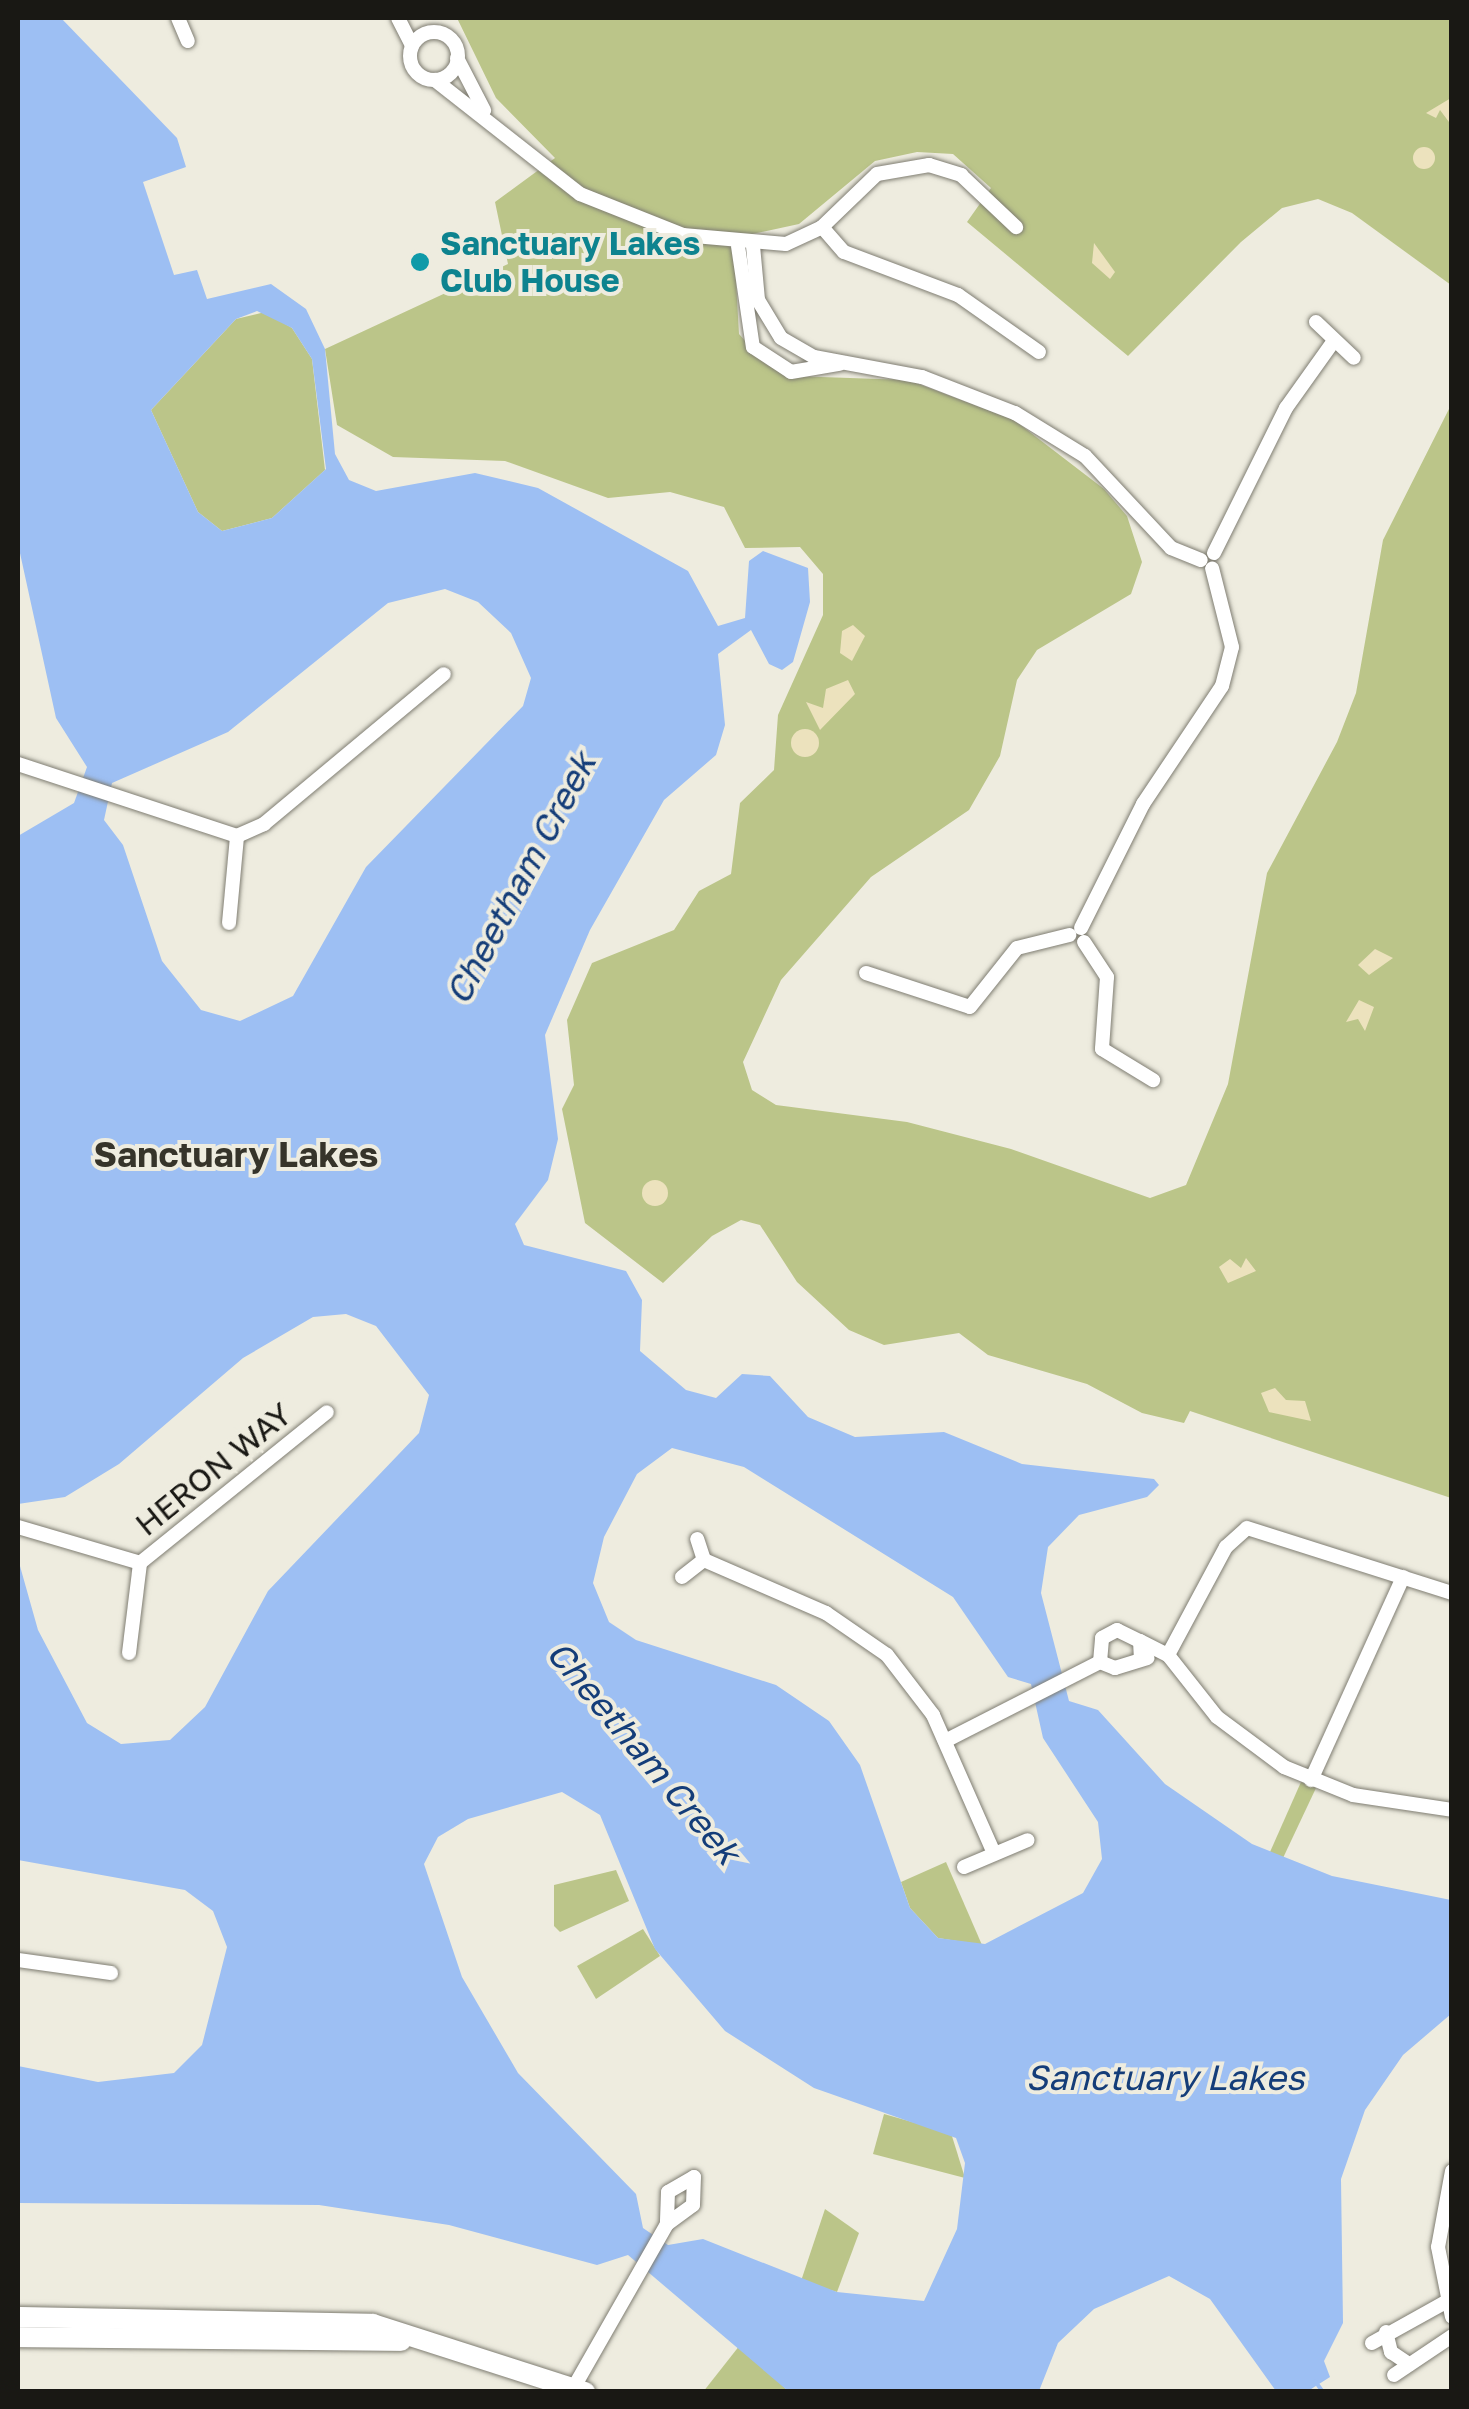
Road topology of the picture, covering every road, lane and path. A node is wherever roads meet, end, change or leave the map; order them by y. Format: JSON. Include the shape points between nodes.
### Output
{"nodes":[{"id":1,"x":178,"y":18,"type":"edge"},
{"id":2,"x":398,"y":18,"type":"edge"},
{"id":3,"x":419,"y":18,"type":"edge"},
{"id":4,"x":431,"y":33,"type":"junction"},
{"id":5,"x":188,"y":41,"type":"dead end"},
{"id":6,"x":412,"y":46,"type":"junction"},
{"id":7,"x":458,"y":58,"type":"junction"},
{"id":8,"x":435,"y":80,"type":"junction"},
{"id":9,"x":487,"y":115,"type":"junction"},
{"id":10,"x":1016,"y":226,"type":"dead end"},
{"id":11,"x":822,"y":227,"type":"junction"},
{"id":12,"x":746,"y":246,"type":"junction"},
{"id":13,"x":1316,"y":322,"type":"dead end"},
{"id":14,"x":780,"y":338,"type":"junction"},
{"id":15,"x":1333,"y":342,"type":"junction"},
{"id":16,"x":1040,"y":352,"type":"dead end"},
{"id":17,"x":1354,"y":358,"type":"dead end"},
{"id":18,"x":767,"y":362,"type":"junction"},
{"id":19,"x":839,"y":364,"type":"junction"},
{"id":20,"x":1209,"y":560,"type":"junction"},
{"id":21,"x":444,"y":674,"type":"dead end"},
{"id":22,"x":18,"y":764,"type":"edge"},
{"id":23,"x":238,"y":836,"type":"junction"},
{"id":24,"x":229,"y":923,"type":"dead end"},
{"id":25,"x":1078,"y":935,"type":"junction"},
{"id":26,"x":866,"y":973,"type":"dead end"},
{"id":27,"x":1152,"y":1080,"type":"dead end"},
{"id":28,"x":327,"y":1412,"type":"dead end"},
{"id":29,"x":18,"y":1527,"type":"edge"},
{"id":30,"x":697,"y":1538,"type":"dead end"},
{"id":31,"x":704,"y":1560,"type":"junction"},
{"id":32,"x":140,"y":1563,"type":"junction"},
{"id":33,"x":682,"y":1577,"type":"dead end"},
{"id":34,"x":1403,"y":1577,"type":"junction"},
{"id":35,"x":1452,"y":1592,"type":"edge"},
{"id":36,"x":1140,"y":1640,"type":"junction"},
{"id":37,"x":129,"y":1653,"type":"dead end"},
{"id":38,"x":1168,"y":1655,"type":"junction"},
{"id":39,"x":1141,"y":1659,"type":"junction"},
{"id":40,"x":1100,"y":1662,"type":"junction"},
{"id":41,"x":944,"y":1742,"type":"junction"},
{"id":42,"x":1311,"y":1780,"type":"junction"},
{"id":43,"x":1452,"y":1810,"type":"edge"},
{"id":44,"x":1028,"y":1840,"type":"dead end"},
{"id":45,"x":994,"y":1853,"type":"junction"},
{"id":46,"x":964,"y":1867,"type":"dead end"},
{"id":47,"x":18,"y":1960,"type":"edge"},
{"id":48,"x":111,"y":1972,"type":"dead end"},
{"id":49,"x":1452,"y":2172,"type":"edge"},
{"id":50,"x":667,"y":2224,"type":"dead end"},
{"id":51,"x":1448,"y":2310,"type":"edge"},
{"id":52,"x":18,"y":2317,"type":"edge"},
{"id":53,"x":1386,"y":2332,"type":"junction"},
{"id":54,"x":1452,"y":2336,"type":"edge"},
{"id":55,"x":18,"y":2338,"type":"edge"},
{"id":56,"x":1372,"y":2343,"type":"dead end"},
{"id":57,"x":458,"y":2347,"type":"junction"},
{"id":58,"x":1409,"y":2364,"type":"junction"},
{"id":59,"x":1394,"y":2375,"type":"dead end"},
{"id":60,"x":580,"y":2389,"type":"edge"}],
"edges":[{"from":1,"to":5,"type":"street"},
{"from":2,"to":6,"type":"street"},
{"from":3,"to":4,"type":"street"},
{"from":4,"to":6,"type":"street"},
{"from":4,"to":7,"type":"street","via":[[447,37]]},
{"from":6,"to":8,"type":"street","via":[[416,72]]},
{"from":7,"to":8,"type":"street"},
{"from":7,"to":9,"type":"street"},
{"from":8,"to":9,"type":"street"},
{"from":9,"to":12,"type":"street","via":[[580,194],[683,235]]},
{"from":10,"to":11,"type":"street","via":[[960,175],[929,164],[877,174]]},
{"from":11,"to":12,"type":"street"},
{"from":11,"to":16,"type":"street","via":[[844,252],[958,295]]},
{"from":12,"to":14,"type":"street","via":[[758,300]]},
{"from":12,"to":18,"type":"street","via":[[744,330]]},
{"from":13,"to":15,"type":"street"},
{"from":14,"to":18,"type":"street"},
{"from":14,"to":19,"type":"street"},
{"from":15,"to":17,"type":"street"},
{"from":15,"to":20,"type":"street","via":[[1286,408]]},
{"from":18,"to":19,"type":"street","via":[[792,372]]},
{"from":19,"to":20,"type":"street","via":[[922,378],[1029,421],[1111,479],[1158,538]]},
{"from":20,"to":25,"type":"street","via":[[1229,666],[1143,804]]},
{"from":21,"to":23,"type":"street","via":[[264,824]]},
{"from":22,"to":23,"type":"street"},
{"from":23,"to":24,"type":"street"},
{"from":25,"to":26,"type":"street","via":[[1017,948],[970,1007]]},
{"from":25,"to":27,"type":"street","via":[[1107,977],[1102,1049]]},
{"from":28,"to":32,"type":"street","name":"HERON WAY"},
{"from":29,"to":32,"type":"street","name":"HERON WAY"},
{"from":30,"to":31,"type":"street"},
{"from":31,"to":33,"type":"street"},
{"from":31,"to":41,"type":"street","via":[[858,1632],[914,1686]]},
{"from":32,"to":37,"type":"street"},
{"from":34,"to":35,"type":"street"},
{"from":34,"to":38,"type":"street","via":[[1247,1528],[1226,1547]]},
{"from":34,"to":42,"type":"street"},
{"from":36,"to":38,"type":"street"},
{"from":36,"to":39,"type":"street"},
{"from":36,"to":40,"type":"street","via":[[1108,1632]]},
{"from":38,"to":39,"type":"street"},
{"from":38,"to":42,"type":"street","via":[[1239,1736]]},
{"from":39,"to":40,"type":"street","via":[[1115,1668]]},
{"from":40,"to":41,"type":"street","via":[[1074,1683]]},
{"from":41,"to":45,"type":"street"},
{"from":42,"to":43,"type":"street"},
{"from":44,"to":45,"type":"street"},
{"from":45,"to":46,"type":"street"},
{"from":47,"to":48,"type":"street"},
{"from":49,"to":51,"type":"street","via":[[1438,2226]]},
{"from":50,"to":60,"type":"street"},
{"from":51,"to":53,"type":"street"},
{"from":52,"to":57,"type":"street","via":[[321,2319]]},
{"from":53,"to":56,"type":"street"},
{"from":53,"to":58,"type":"street","via":[[1391,2352]]},
{"from":54,"to":58,"type":"street"},
{"from":55,"to":57,"type":"street","via":[[327,2336]]},
{"from":57,"to":60,"type":"street"},
{"from":58,"to":59,"type":"street"}]}
